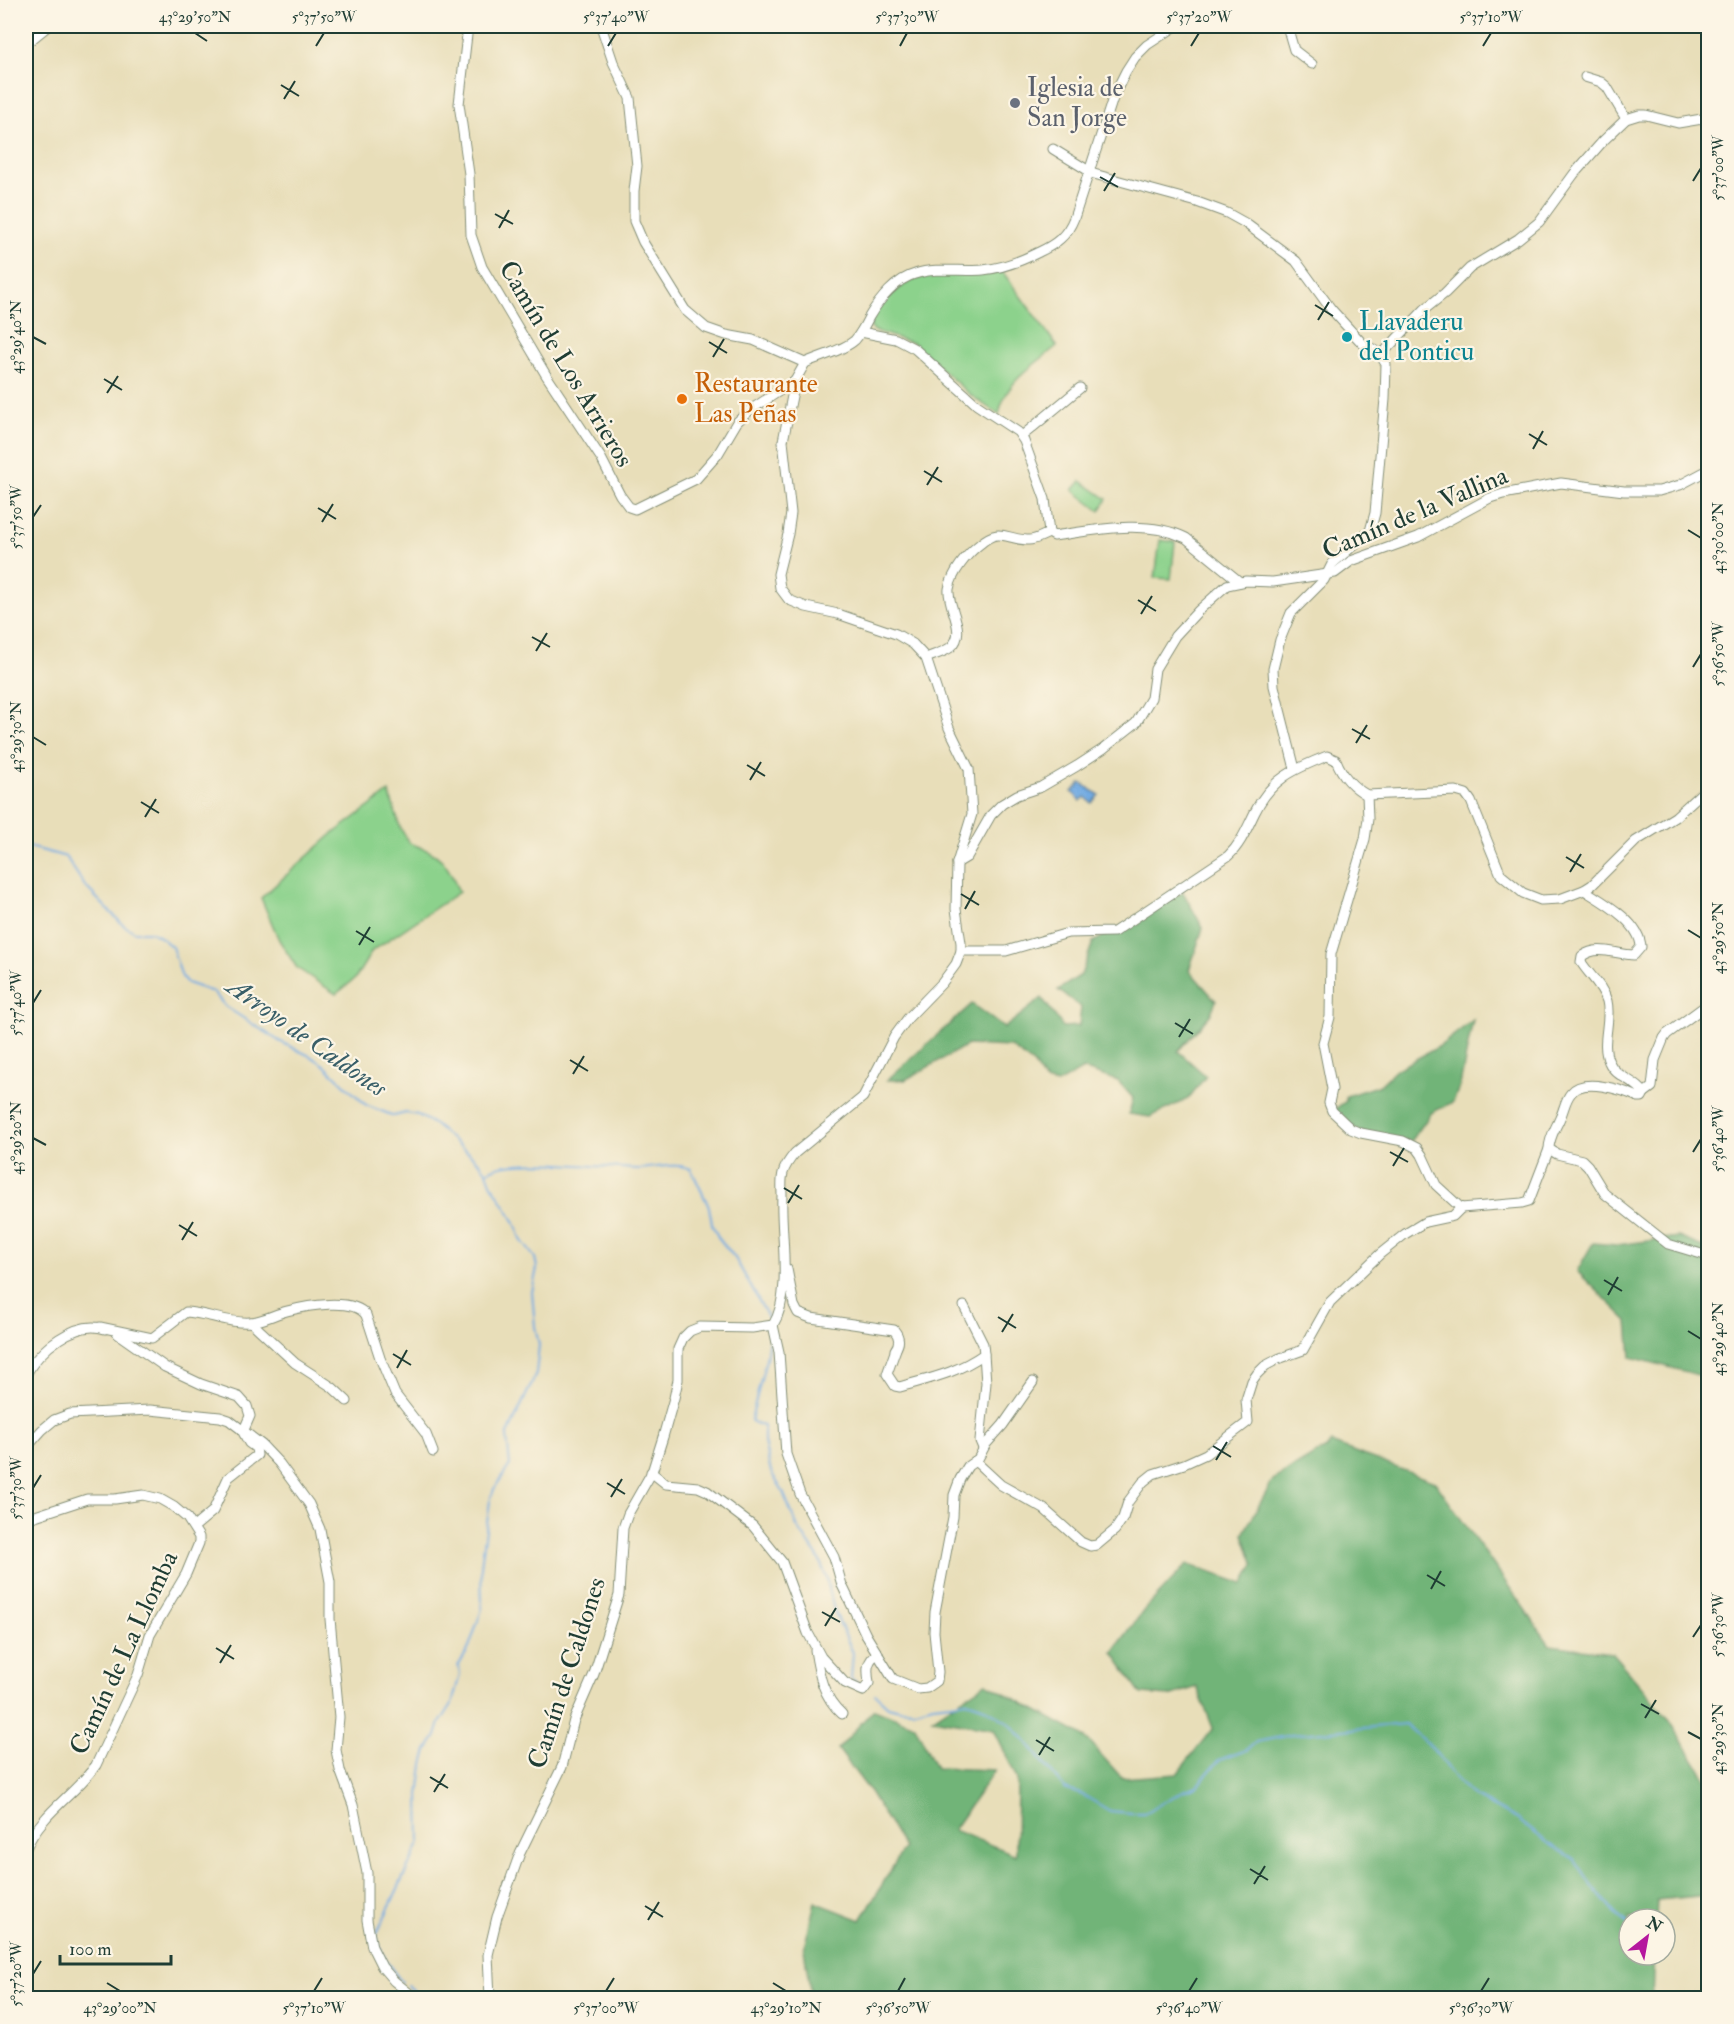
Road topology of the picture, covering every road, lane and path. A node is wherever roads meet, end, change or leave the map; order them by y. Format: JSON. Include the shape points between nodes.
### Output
{"nodes":[{"id":1,"x":48,"y":26,"type":"edge"},
{"id":2,"x":468,"y":26,"type":"edge"},
{"id":3,"x":601,"y":26,"type":"edge"},
{"id":4,"x":1176,"y":26,"type":"edge"},
{"id":5,"x":1287,"y":26,"type":"edge"},
{"id":6,"x":26,"y":42,"type":"edge"},
{"id":7,"x":1312,"y":64,"type":"dead end"},
{"id":8,"x":1585,"y":77,"type":"dead end"},
{"id":9,"x":1708,"y":118,"type":"edge"},
{"id":10,"x":1626,"y":119,"type":"junction"},
{"id":11,"x":1053,"y":149,"type":"dead end"},
{"id":12,"x":1088,"y":171,"type":"junction"},
{"id":13,"x":861,"y":332,"type":"junction"},
{"id":14,"x":1381,"y":355,"type":"junction"},
{"id":15,"x":805,"y":363,"type":"junction"},
{"id":16,"x":795,"y":381,"type":"junction"},
{"id":17,"x":1080,"y":388,"type":"dead end"},
{"id":18,"x":1022,"y":436,"type":"junction"},
{"id":19,"x":1708,"y":470,"type":"edge"},
{"id":20,"x":1048,"y":533,"type":"junction"},
{"id":21,"x":1327,"y":574,"type":"junction"},
{"id":22,"x":1240,"y":582,"type":"junction"},
{"id":23,"x":926,"y":658,"type":"junction"},
{"id":24,"x":1294,"y":769,"type":"junction"},
{"id":25,"x":1708,"y":787,"type":"edge"},
{"id":26,"x":1366,"y":795,"type":"junction"},
{"id":27,"x":957,"y":863,"type":"junction"},
{"id":28,"x":1584,"y":890,"type":"junction"},
{"id":29,"x":960,"y":951,"type":"junction"},
{"id":30,"x":1708,"y":1005,"type":"edge"},
{"id":31,"x":1644,"y":1093,"type":"junction"},
{"id":32,"x":1550,"y":1149,"type":"junction"},
{"id":33,"x":1461,"y":1208,"type":"junction"},
{"id":34,"x":784,"y":1255,"type":"junction"},
{"id":35,"x":1708,"y":1256,"type":"edge"},
{"id":36,"x":964,"y":1306,"type":"dead end"},
{"id":37,"x":251,"y":1322,"type":"junction"},
{"id":38,"x":773,"y":1325,"type":"junction"},
{"id":39,"x":100,"y":1327,"type":"junction"},
{"id":40,"x":984,"y":1354,"type":"junction"},
{"id":41,"x":26,"y":1375,"type":"edge"},
{"id":42,"x":1033,"y":1382,"type":"dead end"},
{"id":43,"x":347,"y":1401,"type":"dead end"},
{"id":44,"x":243,"y":1432,"type":"junction"},
{"id":45,"x":26,"y":1448,"type":"edge"},
{"id":46,"x":983,"y":1448,"type":"junction"},
{"id":47,"x":433,"y":1452,"type":"dead end"},
{"id":48,"x":975,"y":1461,"type":"junction"},
{"id":49,"x":651,"y":1472,"type":"junction"},
{"id":50,"x":26,"y":1519,"type":"edge"},
{"id":51,"x":194,"y":1527,"type":"junction"},
{"id":52,"x":814,"y":1645,"type":"junction"},
{"id":53,"x":878,"y":1653,"type":"junction"},
{"id":54,"x":843,"y":1714,"type":"dead end"},
{"id":55,"x":26,"y":1848,"type":"edge"},
{"id":56,"x":415,"y":1998,"type":"edge"},
{"id":57,"x":490,"y":1998,"type":"edge"}],
"edges":[{"from":1,"to":6,"type":"street"},
{"from":2,"to":16,"type":"street","name":"Camín de Los Arrieros","via":[[459,104],[469,174],[471,236],[482,267],[629,507],[641,506],[696,479],[718,454],[737,422]]},
{"from":3,"to":15,"type":"street","via":[[630,98],[637,166],[634,220],[643,242],[685,310],[706,328],[753,340]]},
{"from":4,"to":12,"type":"street","via":[[1147,45],[1126,71]]},
{"from":5,"to":7,"type":"street","via":[[1293,50]]},
{"from":8,"to":10,"type":"street","via":[[1607,87]]},
{"from":9,"to":10,"type":"street","via":[[1678,123],[1639,115]]},
{"from":10,"to":14,"type":"street","via":[[1574,174],[1539,222],[1470,268]]},
{"from":11,"to":12,"type":"street"},
{"from":12,"to":13,"type":"street","via":[[1071,226],[1055,244],[1002,267],[915,274],[886,294]]},
{"from":12,"to":14,"type":"street","via":[[1197,202],[1239,220],[1296,261],[1331,309],[1362,343]]},
{"from":13,"to":15,"type":"street","via":[[846,346]]},
{"from":13,"to":18,"type":"street","via":[[896,339],[915,349],[977,405]]},
{"from":14,"to":21,"type":"street","via":[[1387,370],[1372,525],[1368,534],[1332,564]]},
{"from":15,"to":16,"type":"street"},
{"from":16,"to":23,"type":"street","via":[[783,441],[791,513],[778,574],[780,588],[789,600],[806,607],[896,634]]},
{"from":17,"to":18,"type":"street"},
{"from":18,"to":20,"type":"street","via":[[1045,500]]},
{"from":19,"to":21,"type":"street","name":"Camín de la Vallina","via":[[1659,491],[1561,483],[1503,494],[1418,537],[1351,561],[1341,570]]},
{"from":20,"to":22,"type":"street","via":[[1054,536],[1122,527],[1177,534]]},
{"from":20,"to":23,"type":"street","via":[[1027,540],[992,535],[972,550],[953,577],[949,591],[958,631],[956,639],[951,647]]},
{"from":21,"to":22,"type":"street","name":"Camín de la Vallina","via":[[1273,582]]},
{"from":21,"to":24,"type":"street","via":[[1290,613],[1273,669]]},
{"from":22,"to":27,"type":"street","via":[[1217,593],[1175,636],[1155,669],[1151,698],[1136,723],[1077,766],[1002,804],[967,857]]},
{"from":23,"to":27,"type":"street","via":[[945,717],[969,769],[972,814]]},
{"from":24,"to":26,"type":"street","via":[[1331,757]]},
{"from":24,"to":29,"type":"street","via":[[1269,790],[1234,850],[1114,933],[1068,933],[1006,951]]},
{"from":25,"to":28,"type":"street","via":[[1675,817],[1636,841]]},
{"from":26,"to":28,"type":"street","via":[[1456,791],[1466,794],[1501,874],[1512,885],[1541,900],[1560,899]]},
{"from":26,"to":33,"type":"street","via":[[1368,819],[1363,848],[1330,954],[1330,1017],[1323,1043],[1332,1089],[1329,1103],[1351,1129],[1417,1148],[1436,1185]]},
{"from":27,"to":29,"type":"street"},
{"from":28,"to":31,"type":"street","via":[[1620,915],[1641,942],[1634,955],[1595,950],[1582,956],[1581,962],[1607,1002],[1609,1062]]},
{"from":29,"to":34,"type":"street","via":[[942,983],[894,1037],[863,1097],[787,1162],[781,1203]]},
{"from":30,"to":31,"type":"street","via":[[1667,1034],[1655,1060],[1652,1087]]},
{"from":31,"to":32,"type":"street","via":[[1638,1097],[1599,1086],[1575,1089],[1553,1132]]},
{"from":32,"to":33,"type":"street","via":[[1529,1201]]},
{"from":32,"to":35,"type":"street","via":[[1582,1160],[1605,1194],[1668,1244]]},
{"from":33,"to":48,"type":"street","via":[[1453,1216],[1425,1222],[1380,1254],[1330,1302],[1303,1350],[1278,1359],[1257,1374],[1246,1400],[1248,1422],[1206,1454],[1153,1474],[1143,1482],[1128,1502],[1123,1518],[1097,1545],[1081,1542],[1044,1509],[1001,1485]]},
{"from":34,"to":38,"type":"street","via":[[782,1304]]},
{"from":34,"to":40,"type":"street","via":[[798,1312],[811,1318],[894,1330],[899,1343],[887,1374],[895,1386],[953,1372]]},
{"from":36,"to":40,"type":"street"},
{"from":37,"to":39,"type":"street","via":[[186,1312],[152,1338]]},
{"from":37,"to":43,"type":"street","via":[[295,1363]]},
{"from":37,"to":47,"type":"street","via":[[286,1311],[337,1304],[363,1310],[395,1394],[426,1434]]},
{"from":38,"to":49,"type":"street","name":"Camín de Caldones","via":[[700,1327],[683,1338],[678,1349],[674,1398]]},
{"from":38,"to":53,"type":"street","via":[[783,1438],[792,1475]]},
{"from":39,"to":41,"type":"street","via":[[78,1329],[50,1346],[31,1364]]},
{"from":39,"to":44,"type":"street","via":[[126,1338],[165,1367],[238,1397],[247,1406],[249,1416]]},
{"from":40,"to":46,"type":"street","via":[[986,1383],[980,1442]]},
{"from":42,"to":46,"type":"street"},
{"from":44,"to":45,"type":"street","via":[[220,1417],[150,1410],[70,1414],[54,1420]]},
{"from":44,"to":51,"type":"street","via":[[256,1448],[256,1455],[228,1478],[213,1511]]},
{"from":44,"to":56,"type":"street","via":[[279,1463],[309,1504],[320,1529],[330,1582],[339,1717],[336,1750],[368,1874],[367,1920],[372,1947],[394,1982]]},
{"from":46,"to":48,"type":"street"},
{"from":48,"to":53,"type":"street","via":[[968,1466],[954,1495],[935,1612],[937,1681],[918,1689],[893,1679]]},
{"from":49,"to":52,"type":"street","via":[[661,1482],[707,1491],[753,1526],[782,1562]]},
{"from":49,"to":57,"type":"street","name":"Camín de Caldones","via":[[623,1528],[619,1595],[594,1674],[574,1720],[562,1767],[520,1853],[496,1917],[488,1955]]},
{"from":50,"to":51,"type":"street","name":"Camín de La Llomba","via":[[87,1499],[142,1495],[174,1507]]},
{"from":51,"to":55,"type":"street","name":"Camín de La Llomba","via":[[199,1543],[186,1574],[150,1635],[138,1675],[104,1751],[88,1777],[37,1826]]},
{"from":52,"to":53,"type":"street","via":[[845,1683],[863,1691],[869,1683],[866,1668]]},
{"from":52,"to":54,"type":"street","via":[[820,1679],[832,1705]]}]}
